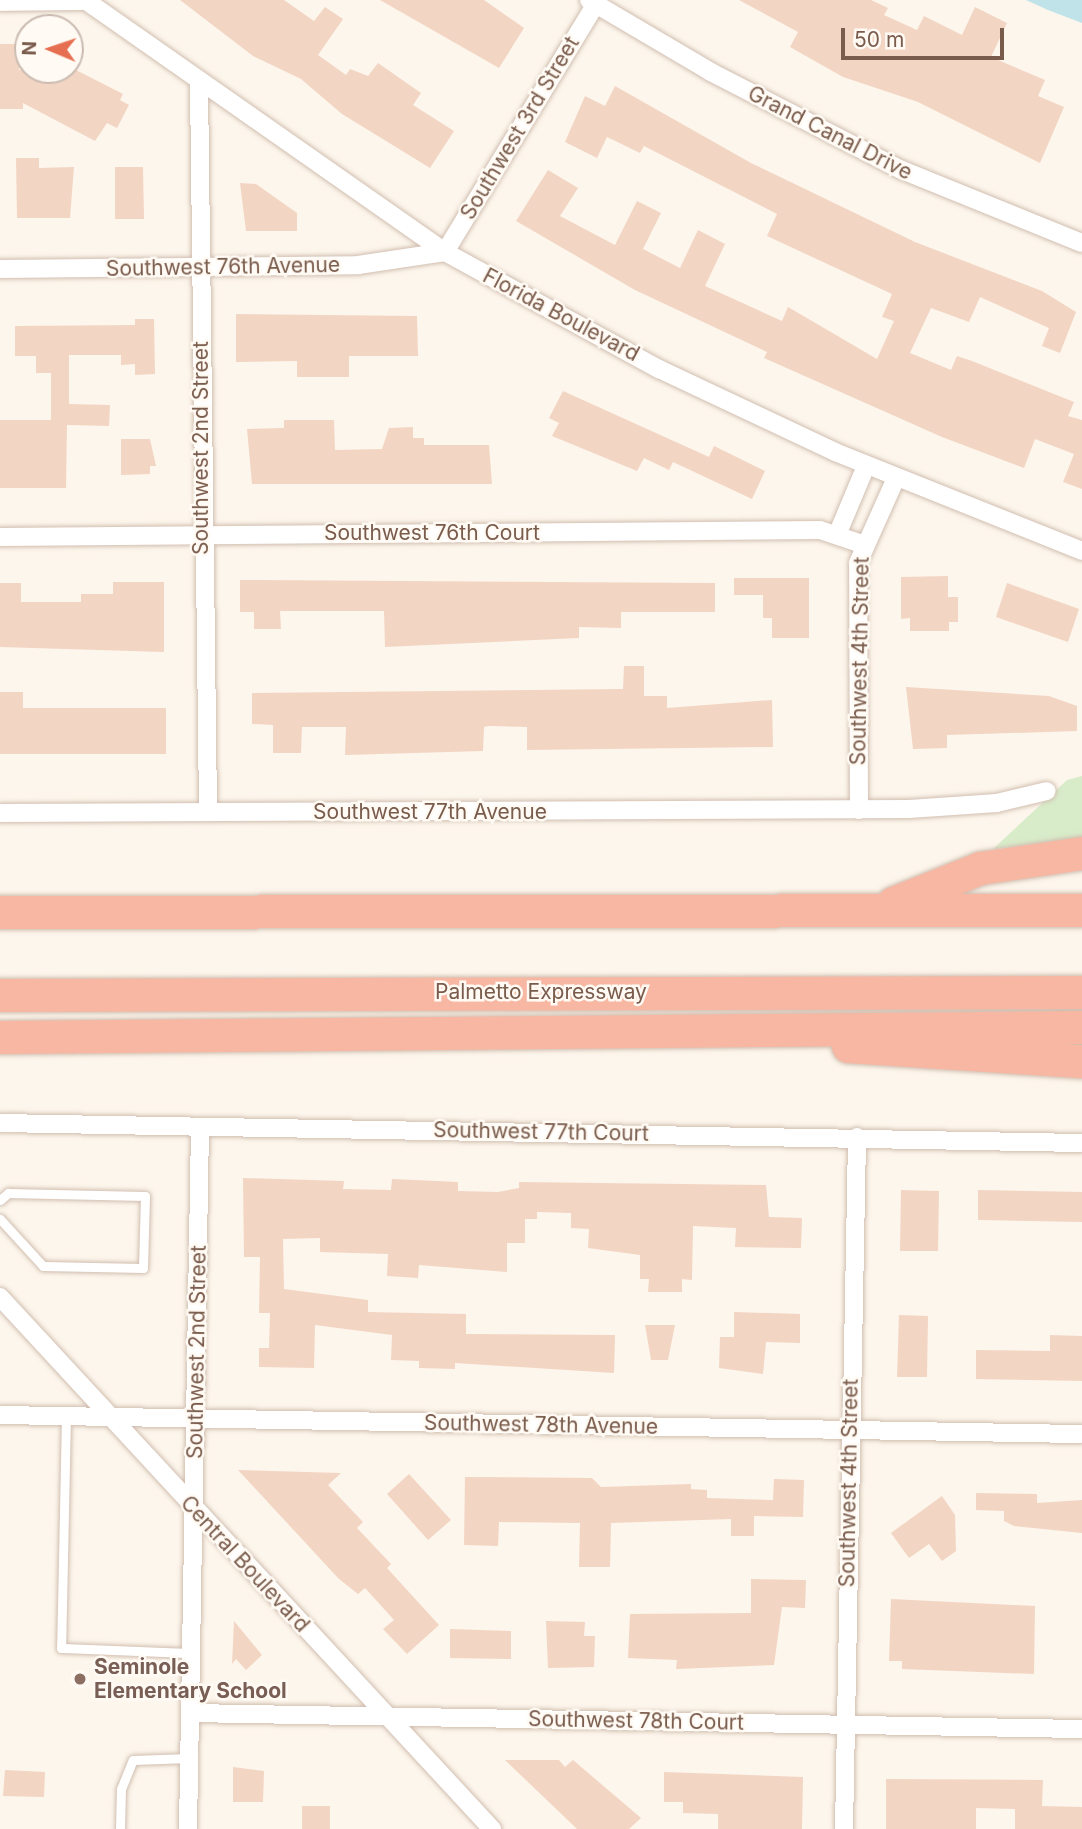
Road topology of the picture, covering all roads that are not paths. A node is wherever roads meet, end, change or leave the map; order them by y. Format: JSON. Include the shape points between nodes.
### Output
{"nodes":[{"id":1,"x":86,"y":1,"type":"edge"},
{"id":2,"x":0,"y":2,"type":"edge"},
{"id":3,"x":592,"y":2,"type":"edge"},
{"id":4,"x":198,"y":83,"type":"junction"},
{"id":5,"x":1082,"y":243,"type":"edge"},
{"id":6,"x":445,"y":252,"type":"junction"},
{"id":7,"x":200,"y":269,"type":"junction"},
{"id":8,"x":0,"y":270,"type":"edge"},
{"id":9,"x":866,"y":466,"type":"junction"},
{"id":10,"x":895,"y":478,"type":"junction"},
{"id":11,"x":202,"y":535,"type":"junction"},
{"id":12,"x":837,"y":536,"type":"junction"},
{"id":13,"x":0,"y":537,"type":"edge"},
{"id":14,"x":862,"y":544,"type":"junction"},
{"id":15,"x":1082,"y":551,"type":"edge"},
{"id":16,"x":1047,"y":791,"type":"dead end"},
{"id":17,"x":859,"y":810,"type":"junction"},
{"id":18,"x":208,"y":812,"type":"junction"},
{"id":19,"x":0,"y":813,"type":"edge"},
{"id":20,"x":1082,"y":853,"type":"edge"},
{"id":21,"x":878,"y":909,"type":"junction"},
{"id":22,"x":1082,"y":910,"type":"edge"},
{"id":23,"x":0,"y":912,"type":"edge"},
{"id":24,"x":1082,"y":992,"type":"edge"},
{"id":25,"x":0,"y":995,"type":"edge"},
{"id":26,"x":1082,"y":1027,"type":"edge"},
{"id":27,"x":636,"y":1033,"type":"junction"},
{"id":28,"x":0,"y":1037,"type":"edge"},
{"id":29,"x":1082,"y":1061,"type":"edge"},
{"id":30,"x":0,"y":1123,"type":"edge"},
{"id":31,"x":200,"y":1127,"type":"junction"},
{"id":32,"x":858,"y":1136,"type":"junction"},
{"id":33,"x":1082,"y":1143,"type":"edge"},
{"id":34,"x":0,"y":1200,"type":"edge"},
{"id":35,"x":0,"y":1219,"type":"edge"},
{"id":36,"x":0,"y":1297,"type":"edge"},
{"id":37,"x":0,"y":1416,"type":"edge"},
{"id":38,"x":66,"y":1416,"type":"junction"},
{"id":39,"x":107,"y":1417,"type":"junction"},
{"id":40,"x":196,"y":1420,"type":"junction"},
{"id":41,"x":850,"y":1430,"type":"junction"},
{"id":42,"x":1082,"y":1434,"type":"edge"},
{"id":43,"x":195,"y":1510,"type":"junction"},
{"id":44,"x":191,"y":1653,"type":"junction"},
{"id":45,"x":190,"y":1713,"type":"junction"},
{"id":46,"x":388,"y":1717,"type":"junction"},
{"id":47,"x":846,"y":1725,"type":"junction"},
{"id":48,"x":1082,"y":1729,"type":"edge"},
{"id":49,"x":189,"y":1758,"type":"junction"},
{"id":50,"x":120,"y":1829,"type":"edge"},
{"id":51,"x":188,"y":1829,"type":"edge"},
{"id":52,"x":492,"y":1829,"type":"edge"},
{"id":53,"x":844,"y":1829,"type":"edge"}],
"edges":[{"from":1,"to":2,"type":"street"},
{"from":1,"to":4,"type":"street","name":"Florida Boulevard"},
{"from":3,"to":5,"type":"street","name":"Grand Canal Drive","via":[[711,72],[902,170]]},
{"from":3,"to":6,"type":"street","name":"Southwest 3rd Street"},
{"from":4,"to":6,"type":"street","name":"Florida Boulevard"},
{"from":4,"to":7,"type":"street","name":"Southwest 2nd Street"},
{"from":6,"to":7,"type":"street","name":"Southwest 76th Avenue","via":[[370,265]]},
{"from":6,"to":9,"type":"street","name":"Florida Boulevard","via":[[659,369]]},
{"from":7,"to":8,"type":"street","name":"Southwest 76th Avenue"},
{"from":7,"to":11,"type":"street","name":"Southwest 2nd Street"},
{"from":9,"to":10,"type":"street","name":"Florida Boulevard"},
{"from":9,"to":12,"type":"street","name":"Southwest 4th Street"},
{"from":10,"to":14,"type":"street","name":"Southwest 4th Street"},
{"from":10,"to":15,"type":"street","name":"Florida Boulevard"},
{"from":11,"to":12,"type":"street","name":"Southwest 76th Court","via":[[820,530]]},
{"from":11,"to":13,"type":"street","name":"Southwest 76th Court"},
{"from":11,"to":18,"type":"street","name":"Southwest 2nd Street"},
{"from":12,"to":14,"type":"street","name":"Southwest 76th Court"},
{"from":14,"to":17,"type":"street","name":"Southwest 4th Street"},
{"from":16,"to":17,"type":"street","name":"Southwest 77th Avenue","via":[[997,803]]},
{"from":17,"to":18,"type":"street","name":"Southwest 77th Avenue"},
{"from":18,"to":19,"type":"street","name":"Southwest 77th Avenue"},
{"from":20,"to":21,"type":"highway","via":[[980,867]]},
{"from":21,"to":22,"type":"highway"},
{"from":21,"to":23,"type":"highway"},
{"from":24,"to":25,"type":"highway","name":"Palmetto Expressway"},
{"from":26,"to":27,"type":"highway"},
{"from":27,"to":28,"type":"highway"},
{"from":27,"to":29,"type":"highway"},
{"from":30,"to":31,"type":"street","name":"Southwest 77th Court"},
{"from":31,"to":32,"type":"street","name":"Southwest 77th Court"},
{"from":31,"to":40,"type":"street","name":"Southwest 2nd Street"},
{"from":32,"to":33,"type":"street","name":"Southwest 77th Court"},
{"from":32,"to":41,"type":"street","name":"Southwest 4th Street"},
{"from":34,"to":35,"type":"lane","via":[[8,1194],[145,1196],[143,1268],[43,1266]]},
{"from":36,"to":39,"type":"street","name":"Central Boulevard"},
{"from":37,"to":38,"type":"street","name":"Southwest 78th Avenue"},
{"from":38,"to":39,"type":"street","name":"Southwest 78th Avenue"},
{"from":38,"to":44,"type":"lane","via":[[61,1648]]},
{"from":39,"to":40,"type":"street","name":"Southwest 78th Avenue"},
{"from":39,"to":43,"type":"street","name":"Central Boulevard"},
{"from":40,"to":41,"type":"street","name":"Southwest 78th Avenue"},
{"from":40,"to":43,"type":"street","name":"Southwest 2nd Street"},
{"from":41,"to":42,"type":"street","name":"Southwest 78th Avenue"},
{"from":41,"to":47,"type":"street","name":"Southwest 4th Street"},
{"from":43,"to":44,"type":"street","name":"Southwest 2nd Street"},
{"from":43,"to":46,"type":"street","name":"Central Boulevard"},
{"from":44,"to":45,"type":"street","name":"Southwest 2nd Street"},
{"from":45,"to":46,"type":"street","name":"Southwest 78th Court"},
{"from":45,"to":49,"type":"street","name":"Southwest 2nd Street"},
{"from":46,"to":47,"type":"street","name":"Southwest 78th Court"},
{"from":46,"to":52,"type":"street","name":"Central Boulevard"},
{"from":47,"to":48,"type":"street","name":"Southwest 78th Court"},
{"from":47,"to":53,"type":"street","name":"Southwest 4th Street"},
{"from":49,"to":50,"type":"lane","via":[[133,1760],[121,1789]]},
{"from":49,"to":51,"type":"street","name":"Southwest 2nd Street"}]}
